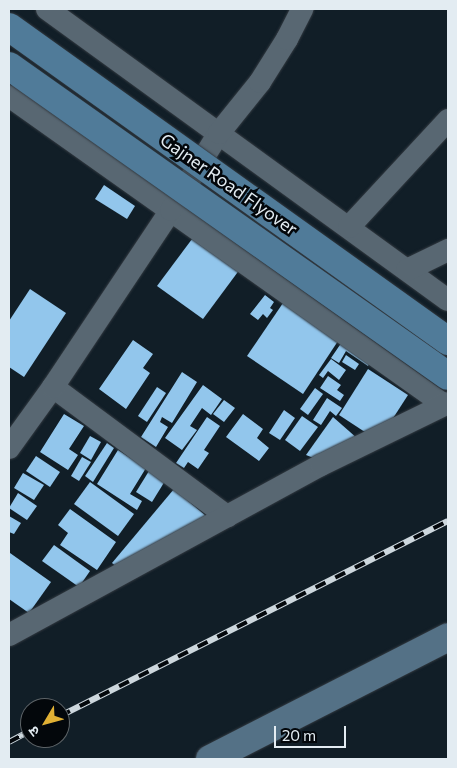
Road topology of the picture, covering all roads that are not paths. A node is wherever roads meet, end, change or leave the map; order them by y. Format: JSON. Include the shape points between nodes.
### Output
{"nodes":[{"id":1,"x":46,"y":9,"type":"edge"},
{"id":2,"x":302,"y":9,"type":"edge"},
{"id":3,"x":9,"y":27,"type":"edge"},
{"id":4,"x":9,"y":66,"type":"edge"},
{"id":5,"x":9,"y":96,"type":"edge"},
{"id":6,"x":448,"y":120,"type":"edge"},
{"id":7,"x":219,"y":133,"type":"junction"},
{"id":8,"x":171,"y":210,"type":"junction"},
{"id":9,"x":349,"y":227,"type":"junction"},
{"id":10,"x":448,"y":250,"type":"edge"},
{"id":11,"x":407,"y":270,"type":"junction"},
{"id":12,"x":448,"y":300,"type":"edge"},
{"id":13,"x":448,"y":341,"type":"edge"},
{"id":14,"x":448,"y":376,"type":"edge"},
{"id":15,"x":53,"y":387,"type":"junction"},
{"id":16,"x":446,"y":404,"type":"edge"},
{"id":17,"x":9,"y":448,"type":"edge"},
{"id":18,"x":227,"y":516,"type":"junction"},
{"id":19,"x":9,"y":634,"type":"edge"},
{"id":20,"x":448,"y":637,"type":"edge"},
{"id":21,"x":210,"y":759,"type":"edge"}],
"edges":[{"from":1,"to":7,"type":"street"},
{"from":2,"to":7,"type":"street","via":[[260,82]]},
{"from":3,"to":13,"type":"main road","name":"Gajner Road Flyover","bridge":true},
{"from":4,"to":14,"type":"main road","name":"Gajner Road Flyover","bridge":true},
{"from":5,"to":8,"type":"street"},
{"from":6,"to":9,"type":"street"},
{"from":7,"to":8,"type":"street"},
{"from":7,"to":9,"type":"street"},
{"from":8,"to":15,"type":"street"},
{"from":8,"to":16,"type":"street"},
{"from":9,"to":11,"type":"street"},
{"from":10,"to":11,"type":"street"},
{"from":11,"to":12,"type":"street"},
{"from":15,"to":17,"type":"street"},
{"from":15,"to":18,"type":"street"},
{"from":16,"to":18,"type":"street","via":[[321,465]]},
{"from":18,"to":19,"type":"street"},
{"from":20,"to":21,"type":"street"}]}
